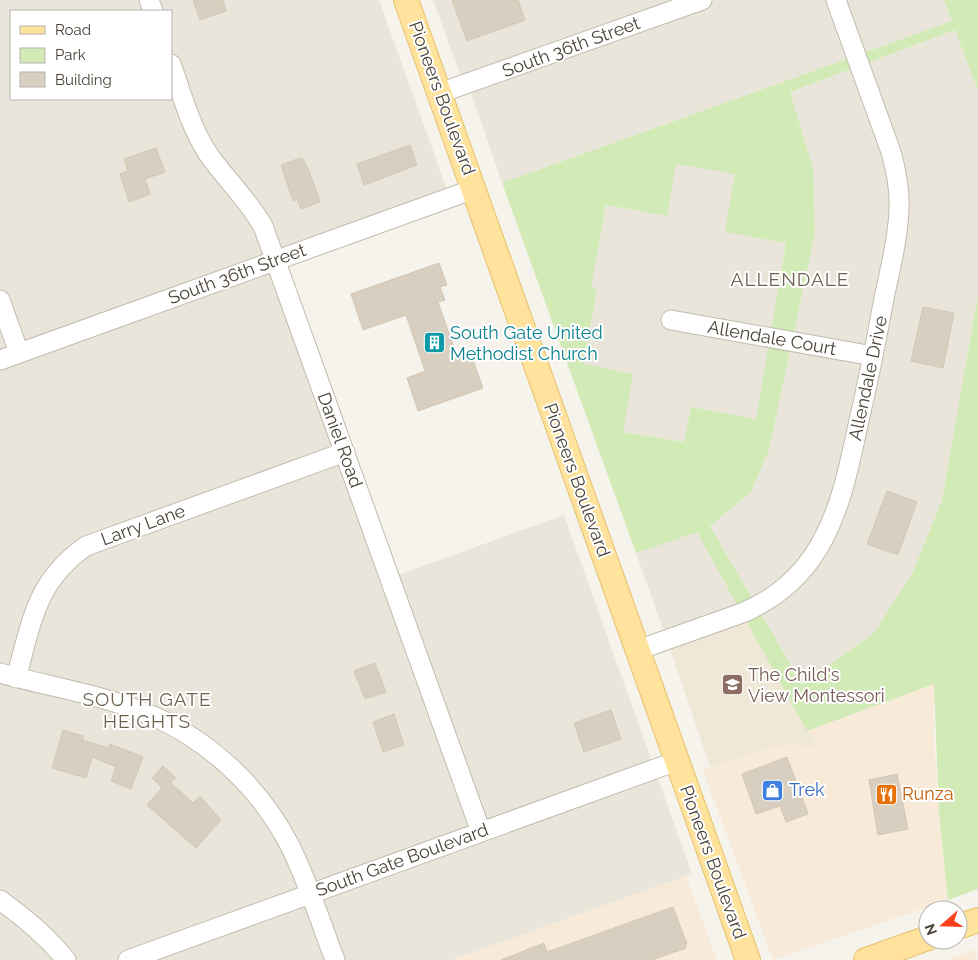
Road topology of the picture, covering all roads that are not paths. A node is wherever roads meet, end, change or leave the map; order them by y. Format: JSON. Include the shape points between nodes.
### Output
{"nodes":[{"id":1,"x":406,"y":0,"type":"edge"},
{"id":2,"x":702,"y":0,"type":"edge"},
{"id":3,"x":836,"y":0,"type":"edge"},
{"id":4,"x":172,"y":67,"type":"edge"},
{"id":5,"x":440,"y":93,"type":"junction"},
{"id":6,"x":474,"y":189,"type":"junction"},
{"id":7,"x":276,"y":260,"type":"junction"},
{"id":8,"x":0,"y":300,"type":"edge"},
{"id":9,"x":671,"y":320,"type":"dead end"},
{"id":10,"x":19,"y":353,"type":"junction"},
{"id":11,"x":873,"y":356,"type":"junction"},
{"id":12,"x":0,"y":360,"type":"edge"},
{"id":13,"x":344,"y":452,"type":"junction"},
{"id":14,"x":638,"y":650,"type":"junction"},
{"id":15,"x":8,"y":676,"type":"edge"},
{"id":16,"x":677,"y":761,"type":"junction"},
{"id":17,"x":481,"y":832,"type":"junction"},
{"id":18,"x":310,"y":894,"type":"junction"},
{"id":19,"x":0,"y":900,"type":"edge"},
{"id":20,"x":918,"y":942,"type":"edge"},
{"id":21,"x":66,"y":960,"type":"edge"},
{"id":22,"x":128,"y":960,"type":"edge"},
{"id":23,"x":335,"y":960,"type":"edge"},
{"id":24,"x":748,"y":960,"type":"edge"},
{"id":25,"x":866,"y":960,"type":"edge"}],
"edges":[{"from":1,"to":5,"type":"main road","name":"Pioneers Boulevard"},
{"from":2,"to":5,"type":"street","name":"South 36th Street"},
{"from":3,"to":11,"type":"street","name":"Allendale Drive","via":[[891,152],[898,187],[897,229]]},
{"from":4,"to":7,"type":"street","name":"Daniel Road","via":[[201,142],[251,205]]},
{"from":5,"to":6,"type":"main road","name":"Pioneers Boulevard"},
{"from":6,"to":7,"type":"street","name":"South 36th Street"},
{"from":6,"to":14,"type":"main road","name":"Pioneers Boulevard"},
{"from":7,"to":10,"type":"street","name":"South 36th Street"},
{"from":7,"to":13,"type":"street","name":"Daniel Road"},
{"from":8,"to":10,"type":"street"},
{"from":9,"to":11,"type":"street","name":"Allendale Court"},
{"from":10,"to":12,"type":"street","name":"South 36th Street"},
{"from":11,"to":14,"type":"street","name":"Allendale Drive","via":[[847,475],[826,533],[807,564],[783,589],[757,606]]},
{"from":13,"to":15,"type":"street","name":"Larry Lane","via":[[104,538],[78,552],[56,571],[45,586]]},
{"from":13,"to":17,"type":"street","name":"Daniel Road"},
{"from":14,"to":16,"type":"main road","name":"Pioneers Boulevard"},
{"from":15,"to":18,"type":"street","via":[[153,716],[204,746],[245,782],[273,817],[289,843]]},
{"from":16,"to":17,"type":"street","name":"South Gate Boulevard"},
{"from":16,"to":24,"type":"main road","name":"Pioneers Boulevard"},
{"from":17,"to":18,"type":"street","name":"South Gate Boulevard"},
{"from":18,"to":22,"type":"street","name":"South Gate Boulevard"},
{"from":18,"to":23,"type":"street"},
{"from":19,"to":21,"type":"street","via":[[27,920]]},
{"from":20,"to":25,"type":"main road"}]}
